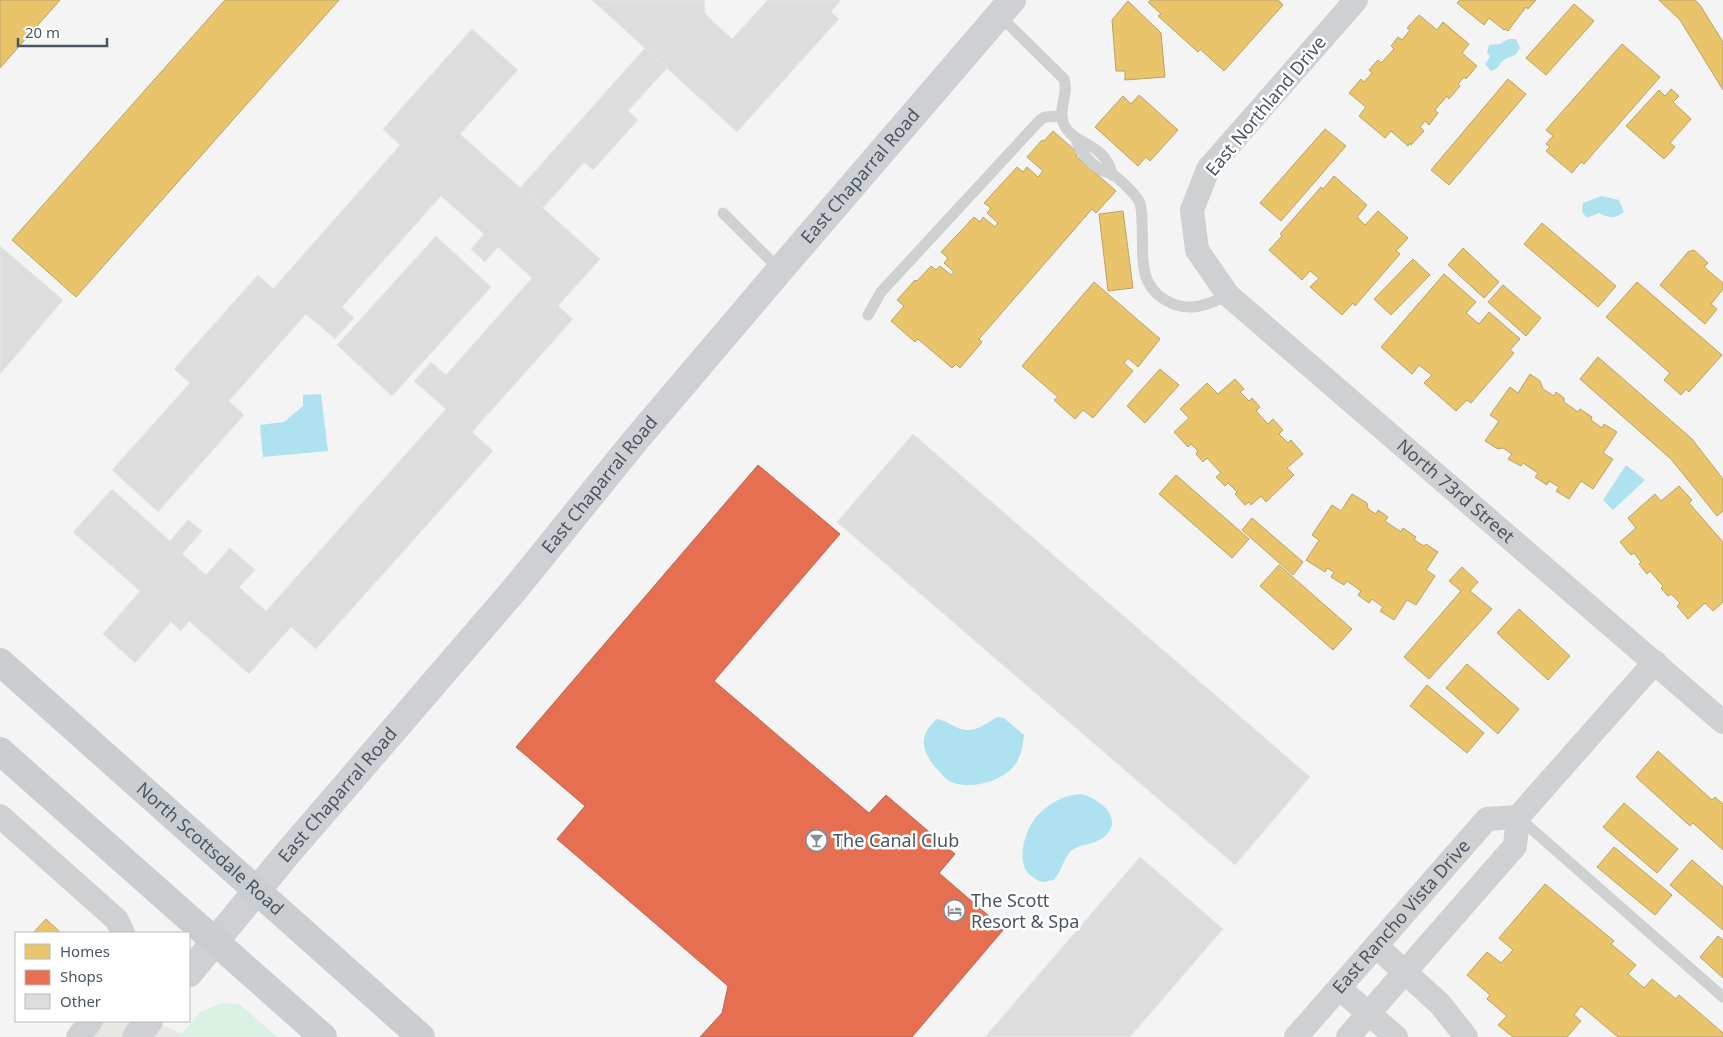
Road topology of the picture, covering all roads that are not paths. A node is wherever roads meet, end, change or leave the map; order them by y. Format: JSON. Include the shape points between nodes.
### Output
{"nodes":[{"id":1,"x":1356,"y":0,"type":"edge"},
{"id":2,"x":1006,"y":8,"type":"edge"},
{"id":3,"x":1062,"y":116,"type":"junction"},
{"id":4,"x":724,"y":213,"type":"dead end"},
{"id":5,"x":1197,"y":250,"type":"joint"},
{"id":6,"x":780,"y":270,"type":"junction"},
{"id":7,"x":1228,"y":295,"type":"junction"},
{"id":8,"x":868,"y":315,"type":"dead end"},
{"id":9,"x":0,"y":662,"type":"edge"},
{"id":10,"x":1655,"y":662,"type":"junction"},
{"id":11,"x":1723,"y":722,"type":"edge"},
{"id":12,"x":0,"y":751,"type":"edge"},
{"id":13,"x":0,"y":816,"type":"edge"},
{"id":14,"x":1518,"y":817,"type":"junction"},
{"id":15,"x":256,"y":891,"type":"junction"},
{"id":16,"x":120,"y":926,"type":"edge"},
{"id":17,"x":215,"y":940,"type":"junction"},
{"id":18,"x":1376,"y":946,"type":"junction"},
{"id":19,"x":190,"y":972,"type":"edge"},
{"id":20,"x":1405,"y":972,"type":"junction"},
{"id":21,"x":1339,"y":988,"type":"junction"},
{"id":22,"x":1723,"y":997,"type":"edge"},
{"id":23,"x":1368,"y":1014,"type":"junction"},
{"id":24,"x":90,"y":1022,"type":"edge"},
{"id":25,"x":148,"y":1022,"type":"edge"},
{"id":26,"x":78,"y":1037,"type":"edge"},
{"id":27,"x":136,"y":1037,"type":"edge"},
{"id":28,"x":323,"y":1037,"type":"edge"},
{"id":29,"x":420,"y":1037,"type":"edge"},
{"id":30,"x":1296,"y":1037,"type":"edge"},
{"id":31,"x":1348,"y":1037,"type":"edge"},
{"id":32,"x":1396,"y":1037,"type":"edge"},
{"id":33,"x":1466,"y":1037,"type":"edge"}],
"edges":[{"from":1,"to":5,"type":"street","name":"East Northland Drive","via":[[1208,169],[1192,210]]},
{"from":2,"to":3,"type":"lane","via":[[1064,79]]},
{"from":2,"to":6,"type":"main road","name":"East Chaparral Road"},
{"from":3,"to":7,"type":"lane","via":[[1062,122],[1076,138],[1094,147],[1110,164],[1112,175],[1139,202],[1143,260],[1150,288],[1170,303],[1189,308],[1207,305]]},
{"from":3,"to":8,"type":"lane","via":[[1040,120],[881,292]]},
{"from":4,"to":6,"type":"lane"},
{"from":5,"to":7,"type":"street","name":"North 73rd Street"},
{"from":6,"to":15,"type":"main road","name":"East Chaparral Road","via":[[515,589]]},
{"from":7,"to":10,"type":"street","name":"North 73rd Street"},
{"from":9,"to":15,"type":"main road","name":"North Scottsdale Road"},
{"from":10,"to":11,"type":"street","name":"North 73rd Street"},
{"from":10,"to":14,"type":"street"},
{"from":12,"to":17,"type":"main road"},
{"from":13,"to":16,"type":"street"},
{"from":14,"to":18,"type":"street","name":"East Rancho Vista Drive","via":[[1487,819]]},
{"from":14,"to":20,"type":"street","via":[[1515,846]]},
{"from":14,"to":22,"type":"lane"},
{"from":15,"to":17,"type":"main road","name":"East Chaparral Road"},
{"from":15,"to":29,"type":"main road","name":"North Scottsdale Road"},
{"from":17,"to":19,"type":"main road","name":"East Chaparral Road"},
{"from":17,"to":28,"type":"main road"},
{"from":18,"to":20,"type":"street"},
{"from":18,"to":21,"type":"street","name":"East Rancho Vista Drive"},
{"from":20,"to":23,"type":"street"},
{"from":20,"to":33,"type":"street","via":[[1440,1004]]},
{"from":21,"to":23,"type":"street"},
{"from":21,"to":30,"type":"street","name":"East Rancho Vista Drive"},
{"from":23,"to":31,"type":"street"},
{"from":23,"to":32,"type":"street"},
{"from":24,"to":26,"type":"street"},
{"from":25,"to":27,"type":"main road"}]}
